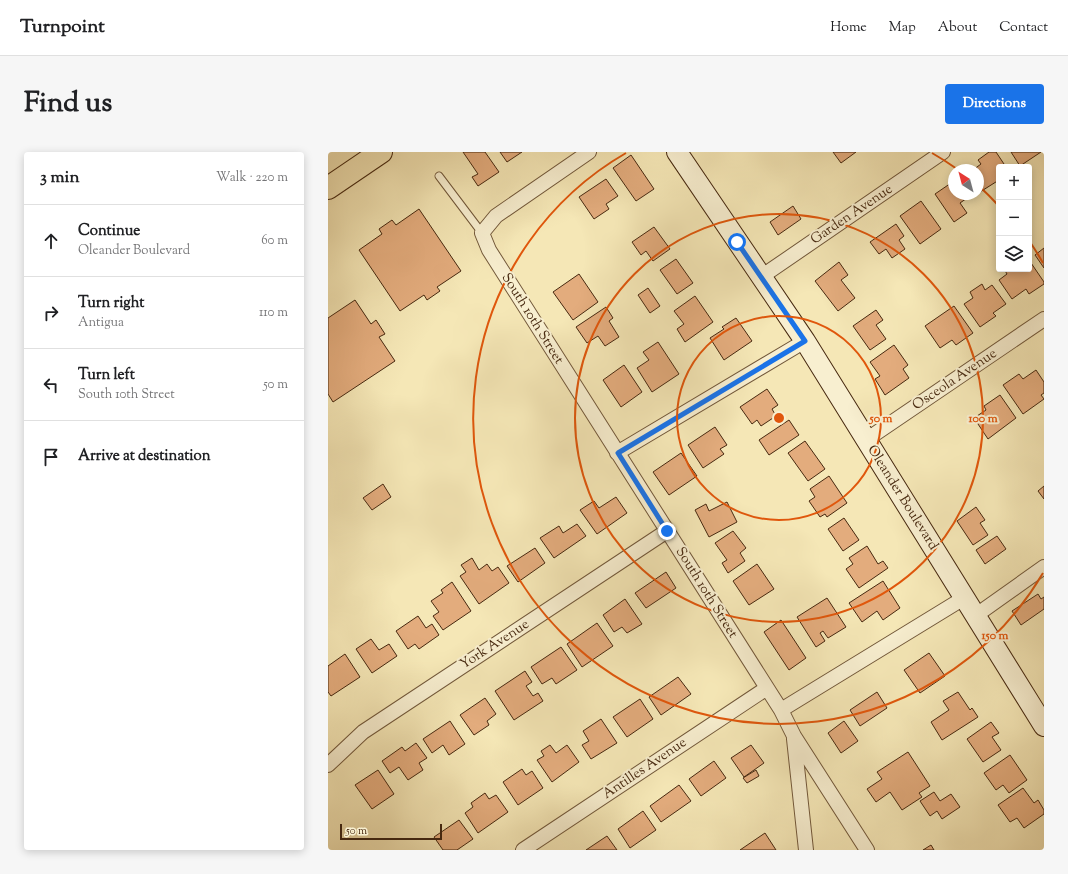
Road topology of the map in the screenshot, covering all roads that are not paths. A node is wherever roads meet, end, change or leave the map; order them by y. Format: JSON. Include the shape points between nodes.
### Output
{"nodes":[{"id":1,"x":381,"y":152,"type":"edge"},
{"id":2,"x":589,"y":152,"type":"edge"},
{"id":3,"x":677,"y":152,"type":"edge"},
{"id":4,"x":943,"y":152,"type":"edge"},
{"id":5,"x":438,"y":176,"type":"dead end"},
{"id":6,"x":328,"y":188,"type":"edge"},
{"id":7,"x":482,"y":233,"type":"junction"},
{"id":8,"x":761,"y":277,"type":"junction"},
{"id":9,"x":1044,"y":319,"type":"edge"},
{"id":10,"x":805,"y":341,"type":"junction"},
{"id":11,"x":866,"y":440,"type":"junction"},
{"id":12,"x":618,"y":453,"type":"junction"},
{"id":13,"x":667,"y":531,"type":"junction"},
{"id":14,"x":1044,"y":568,"type":"edge"},
{"id":15,"x":964,"y":598,"type":"junction"},
{"id":16,"x":975,"y":616,"type":"junction"},
{"id":17,"x":766,"y":688,"type":"junction"},
{"id":18,"x":781,"y":710,"type":"junction"},
{"id":19,"x":1044,"y":726,"type":"edge"},
{"id":20,"x":794,"y":736,"type":"junction"},
{"id":21,"x":328,"y":765,"type":"edge"},
{"id":22,"x":523,"y":850,"type":"edge"},
{"id":23,"x":806,"y":850,"type":"edge"},
{"id":24,"x":867,"y":850,"type":"edge"}],
"edges":[{"from":1,"to":6,"type":"main road"},
{"from":2,"to":7,"type":"street","via":[[496,216]]},
{"from":3,"to":8,"type":"main road","name":"Oleander Boulevard"},
{"from":4,"to":8,"type":"street","name":"Garden Avenue"},
{"from":5,"to":7,"type":"lane"},
{"from":7,"to":12,"type":"street","name":"South 10th Street","via":[[489,250]]},
{"from":8,"to":10,"type":"main road","name":"Oleander Boulevard"},
{"from":9,"to":11,"type":"street","name":"Osceola Avenue"},
{"from":10,"to":11,"type":"main road","name":"Oleander Boulevard"},
{"from":10,"to":12,"type":"street"},
{"from":11,"to":15,"type":"main road","name":"Oleander Boulevard"},
{"from":12,"to":13,"type":"street","name":"South 10th Street"},
{"from":13,"to":17,"type":"street","name":"South 10th Street"},
{"from":13,"to":21,"type":"street","name":"York Avenue","via":[[363,732]]},
{"from":14,"to":16,"type":"street"},
{"from":15,"to":16,"type":"main road","name":"Oleander Boulevard"},
{"from":15,"to":18,"type":"street"},
{"from":16,"to":19,"type":"main road","name":"Oleander Boulevard"},
{"from":17,"to":18,"type":"street","name":"South 10th Street"},
{"from":17,"to":22,"type":"street","name":"Antilles Avenue"},
{"from":18,"to":20,"type":"street","name":"South 10th Street"},
{"from":20,"to":23,"type":"street"},
{"from":20,"to":24,"type":"street","name":"South 10th Street"}]}
